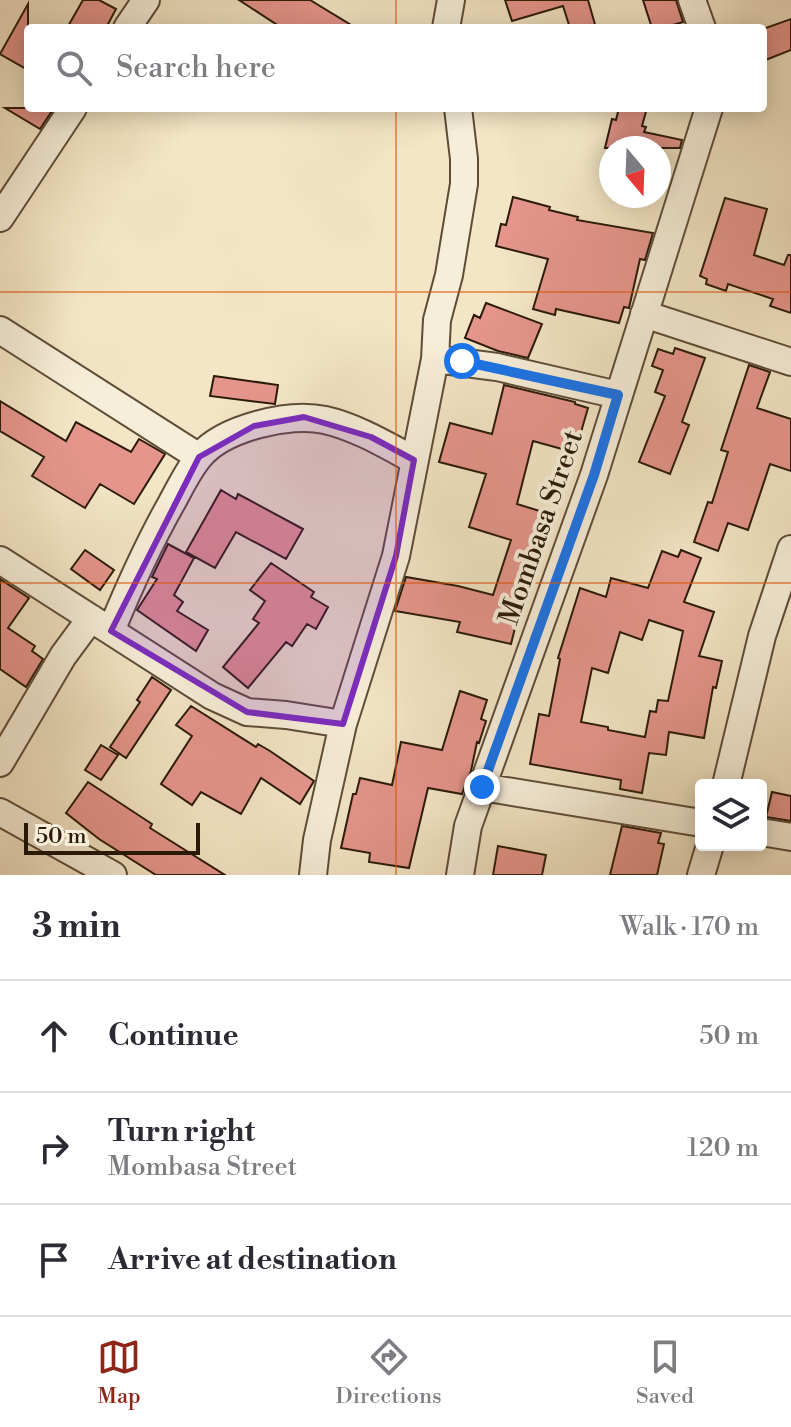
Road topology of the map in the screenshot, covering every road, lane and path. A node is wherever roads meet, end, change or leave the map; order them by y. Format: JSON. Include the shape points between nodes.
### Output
{"nodes":[{"id":1,"x":146,"y":0,"type":"edge"},
{"id":2,"x":451,"y":0,"type":"edge"},
{"id":3,"x":692,"y":0,"type":"edge"},
{"id":4,"x":130,"y":24,"type":"edge"},
{"id":5,"x":447,"y":24,"type":"edge"},
{"id":6,"x":701,"y":24,"type":"edge"},
{"id":7,"x":70,"y":112,"type":"edge"},
{"id":8,"x":458,"y":112,"type":"edge"},
{"id":9,"x":708,"y":112,"type":"edge"},
{"id":10,"x":0,"y":218,"type":"edge"},
{"id":11,"x":644,"y":314,"type":"junction"},
{"id":12,"x":0,"y":330,"type":"edge"},
{"id":13,"x":435,"y":359,"type":"junction"},
{"id":14,"x":791,"y":362,"type":"edge"},
{"id":15,"x":618,"y":395,"type":"junction"},
{"id":16,"x":199,"y":457,"type":"junction"},
{"id":17,"x":414,"y":460,"type":"junction"},
{"id":18,"x":791,"y":549,"type":"edge"},
{"id":19,"x":0,"y":560,"type":"edge"},
{"id":20,"x":101,"y":624,"type":"junction"},
{"id":21,"x":343,"y":724,"type":"junction"},
{"id":22,"x":0,"y":763,"type":"edge"},
{"id":23,"x":727,"y":779,"type":"edge"},
{"id":24,"x":482,"y":787,"type":"junction"},
{"id":25,"x":0,"y":812,"type":"edge"},
{"id":26,"x":695,"y":822,"type":"edge"},
{"id":27,"x":767,"y":833,"type":"edge"},
{"id":28,"x":791,"y":837,"type":"edge"},
{"id":29,"x":708,"y":851,"type":"edge"},
{"id":30,"x":113,"y":875,"type":"edge"},
{"id":31,"x":313,"y":875,"type":"edge"},
{"id":32,"x":460,"y":875,"type":"edge"},
{"id":33,"x":701,"y":875,"type":"edge"}],
"edges":[{"from":1,"to":4,"type":"street"},
{"from":2,"to":5,"type":"street"},
{"from":3,"to":6,"type":"street"},
{"from":7,"to":10,"type":"street"},
{"from":8,"to":13,"type":"street","via":[[464,184],[437,320]]},
{"from":9,"to":11,"type":"street","name":"Mombasa Street"},
{"from":11,"to":14,"type":"street"},
{"from":11,"to":15,"type":"street","name":"Mombasa Street"},
{"from":12,"to":16,"type":"street"},
{"from":13,"to":15,"type":"street","via":[[497,367]]},
{"from":13,"to":17,"type":"street"},
{"from":15,"to":24,"type":"street","name":"Mombasa Street"},
{"from":16,"to":17,"type":"street","via":[[254,426],[304,417],[327,420]]},
{"from":16,"to":20,"type":"street"},
{"from":17,"to":21,"type":"street","via":[[396,556]]},
{"from":18,"to":23,"type":"street","via":[[762,636]]},
{"from":19,"to":20,"type":"street"},
{"from":20,"to":21,"type":"street","via":[[212,696],[247,712]]},
{"from":20,"to":22,"type":"street","via":[[63,656]]},
{"from":21,"to":31,"type":"street"},
{"from":24,"to":26,"type":"street"},
{"from":24,"to":32,"type":"street","name":"Mombasa Street","via":[[468,826]]},
{"from":25,"to":30,"type":"street"},
{"from":27,"to":28,"type":"street"},
{"from":29,"to":33,"type":"street"}]}
